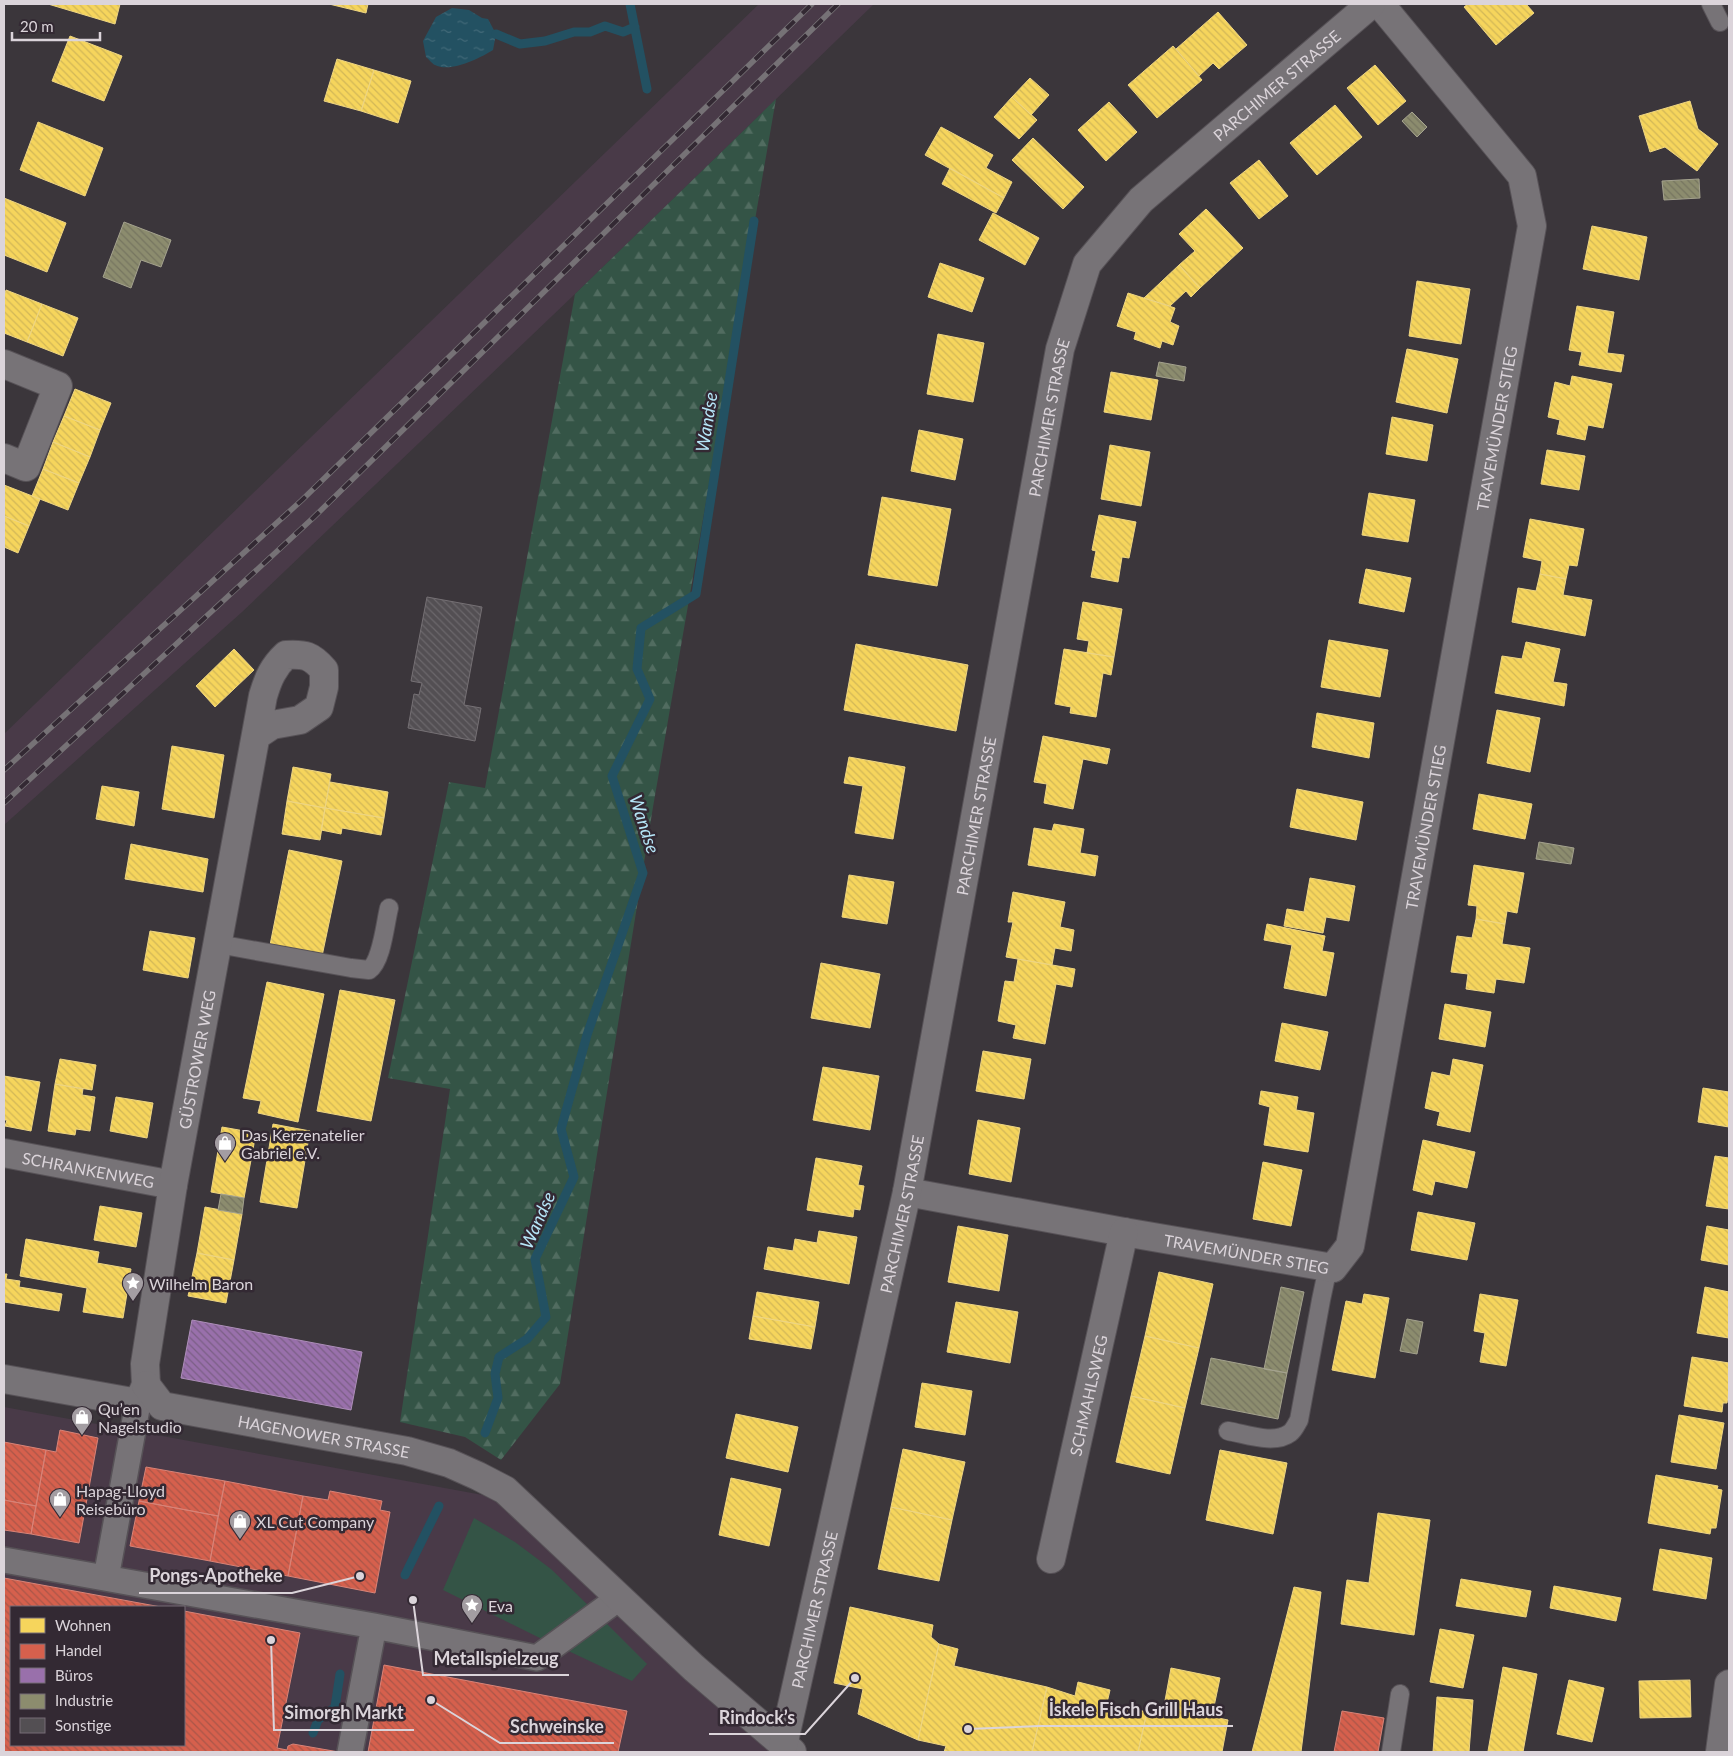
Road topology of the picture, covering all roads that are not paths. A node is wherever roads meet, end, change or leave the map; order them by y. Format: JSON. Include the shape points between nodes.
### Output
{"nodes":[{"id":1,"x":1371,"y":4,"type":"edge"},
{"id":2,"x":1380,"y":4,"type":"edge"},
{"id":3,"x":1712,"y":4,"type":"edge"},
{"id":4,"x":1720,"y":22,"type":"dead end"},
{"id":5,"x":4,"y":364,"type":"edge"},
{"id":6,"x":4,"y":458,"type":"edge"},
{"id":7,"x":257,"y":734,"type":"dead end"},
{"id":8,"x":389,"y":908,"type":"dead end"},
{"id":9,"x":218,"y":944,"type":"junction"},
{"id":10,"x":4,"y":1153,"type":"edge"},
{"id":11,"x":173,"y":1185,"type":"junction"},
{"id":12,"x":907,"y":1192,"type":"junction"},
{"id":13,"x":1124,"y":1232,"type":"junction"},
{"id":14,"x":1328,"y":1267,"type":"junction"},
{"id":15,"x":4,"y":1379,"type":"edge"},
{"id":16,"x":142,"y":1394,"type":"junction"},
{"id":17,"x":1228,"y":1430,"type":"dead end"},
{"id":18,"x":1051,"y":1559,"type":"dead end"},
{"id":19,"x":4,"y":1560,"type":"edge"},
{"id":20,"x":106,"y":1578,"type":"junction"},
{"id":21,"x":619,"y":1598,"type":"junction"},
{"id":22,"x":374,"y":1626,"type":"junction"},
{"id":23,"x":1729,"y":1684,"type":"edge"},
{"id":24,"x":1400,"y":1694,"type":"dead end"},
{"id":25,"x":788,"y":1749,"type":"edge"},
{"id":26,"x":350,"y":1752,"type":"edge"},
{"id":27,"x":1391,"y":1752,"type":"edge"},
{"id":28,"x":1720,"y":1752,"type":"edge"}],
"edges":[{"from":1,"to":12,"type":"street","name":"PARCHIMER STRASSE","via":[[1141,200],[1087,264],[1060,349]]},
{"from":2,"to":14,"type":"street","name":"TRAVEMÜNDER STIEG","via":[[1522,176],[1532,226],[1350,1246],[1332,1268]]},
{"from":3,"to":4,"type":"lane"},
{"from":5,"to":6,"type":"street","via":[[58,386],[26,467]]},
{"from":7,"to":9,"type":"street","name":"GÜSTROWER WEG"},
{"from":8,"to":9,"type":"lane","via":[[378,957],[369,970]]},
{"from":9,"to":11,"type":"street","name":"GÜSTROWER WEG"},
{"from":10,"to":11,"type":"street","name":"SCHRANKENWEG"},
{"from":11,"to":16,"type":"street","name":"GÜSTROWER WEG"},
{"from":12,"to":13,"type":"street","name":"TRAVEMÜNDER STIEG"},
{"from":12,"to":25,"type":"street","name":"PARCHIMER STRASSE"},
{"from":13,"to":14,"type":"street","name":"TRAVEMÜNDER STIEG"},
{"from":13,"to":18,"type":"street","name":"SCHMAHLSWEG"},
{"from":14,"to":17,"type":"lane","via":[[1298,1420],[1292,1432],[1282,1438]]},
{"from":15,"to":16,"type":"street"},
{"from":16,"to":20,"type":"street"},
{"from":16,"to":21,"type":"street","name":"HAGENOWER STRASSE","via":[[162,1406],[407,1451],[450,1463],[505,1490]]},
{"from":19,"to":20,"type":"street"},
{"from":20,"to":22,"type":"street"},
{"from":21,"to":22,"type":"street","via":[[537,1658]]},
{"from":21,"to":25,"type":"street","name":"HAGENOWER STRASSE"},
{"from":22,"to":26,"type":"street"},
{"from":23,"to":28,"type":"street"},
{"from":24,"to":27,"type":"lane"}]}
